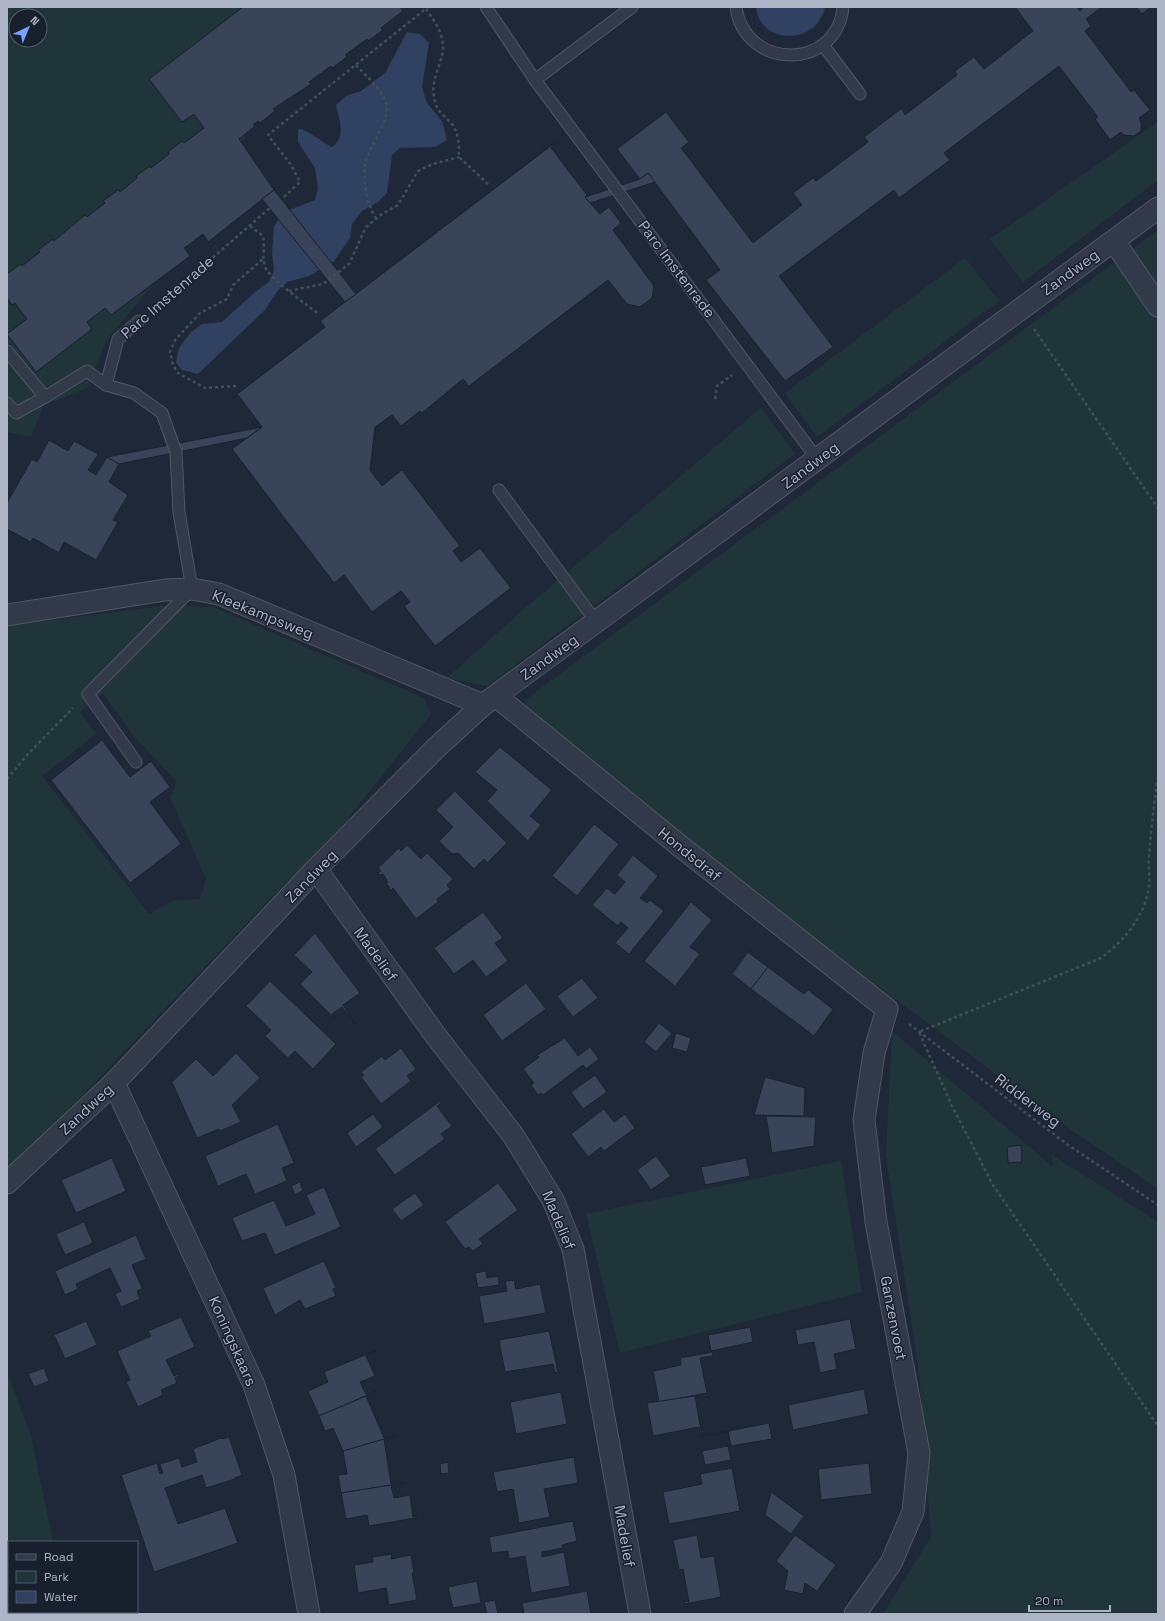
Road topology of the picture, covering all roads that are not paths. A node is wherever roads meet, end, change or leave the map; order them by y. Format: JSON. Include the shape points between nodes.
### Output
{"nodes":[{"id":1,"x":486,"y":7,"type":"edge"},
{"id":2,"x":632,"y":7,"type":"edge"},
{"id":3,"x":736,"y":7,"type":"edge"},
{"id":4,"x":842,"y":7,"type":"edge"},
{"id":5,"x":823,"y":45,"type":"junction"},
{"id":6,"x":535,"y":80,"type":"junction"},
{"id":7,"x":860,"y":94,"type":"dead end"},
{"id":8,"x":1158,"y":208,"type":"edge"},
{"id":9,"x":1114,"y":241,"type":"junction"},
{"id":10,"x":1158,"y":306,"type":"edge"},
{"id":11,"x":140,"y":321,"type":"road end"},
{"id":12,"x":7,"y":351,"type":"edge"},
{"id":13,"x":106,"y":385,"type":"junction"},
{"id":14,"x":45,"y":397,"type":"junction"},
{"id":15,"x":7,"y":403,"type":"edge"},
{"id":16,"x":818,"y":460,"type":"junction"},
{"id":17,"x":499,"y":490,"type":"dead end"},
{"id":18,"x":192,"y":589,"type":"junction"},
{"id":19,"x":7,"y":615,"type":"edge"},
{"id":20,"x":597,"y":623,"type":"junction"},
{"id":21,"x":489,"y":700,"type":"junction"},
{"id":22,"x":136,"y":762,"type":"dead end"},
{"id":23,"x":316,"y":869,"type":"junction"},
{"id":24,"x":887,"y":1009,"type":"joint"},
{"id":25,"x":114,"y":1083,"type":"junction"},
{"id":26,"x":7,"y":1183,"type":"edge"},
{"id":27,"x":309,"y":1614,"type":"edge"},
{"id":28,"x":640,"y":1614,"type":"edge"},
{"id":29,"x":855,"y":1614,"type":"edge"}],
"edges":[{"from":1,"to":6,"type":"lane","name":"Parc Imstenrade"},
{"from":2,"to":6,"type":"lane"},
{"from":3,"to":5,"type":"lane","via":[[738,18],[746,33],[758,46],[773,54],[791,56],[808,53]]},
{"from":4,"to":5,"type":"lane","via":[[842,15],[835,31]]},
{"from":5,"to":7,"type":"lane"},
{"from":6,"to":16,"type":"lane","name":"Parc Imstenrade"},
{"from":8,"to":9,"type":"street","name":"Zandweg"},
{"from":9,"to":10,"type":"street"},
{"from":9,"to":16,"type":"street","name":"Zandweg"},
{"from":11,"to":13,"type":"lane","name":"Parc Imstenrade","via":[[118,339]]},
{"from":12,"to":14,"type":"lane"},
{"from":13,"to":14,"type":"lane","via":[[87,371]]},
{"from":13,"to":18,"type":"lane","via":[[134,393],[162,413],[176,452],[179,512]]},
{"from":14,"to":15,"type":"lane","via":[[16,413]]},
{"from":16,"to":20,"type":"street","name":"Zandweg"},
{"from":17,"to":20,"type":"lane"},
{"from":18,"to":19,"type":"street","name":"Kleekampsweg","via":[[164,590]]},
{"from":18,"to":21,"type":"street","name":"Kleekampsweg","via":[[219,594]]},
{"from":18,"to":22,"type":"lane","via":[[88,694]]},
{"from":20,"to":21,"type":"street","name":"Zandweg"},
{"from":21,"to":23,"type":"street","name":"Zandweg","via":[[436,748]]},
{"from":21,"to":24,"type":"street","name":"Hondsdraf"},
{"from":23,"to":25,"type":"street","name":"Zandweg"},
{"from":23,"to":28,"type":"street","name":"Madelief","via":[[436,1036],[513,1135],[553,1200],[573,1249]]},
{"from":24,"to":29,"type":"street","name":"Ganzenvoet","via":[[874,1053],[864,1120],[876,1222],[919,1453],[913,1512],[891,1563]]},
{"from":25,"to":26,"type":"street","name":"Zandweg"},
{"from":25,"to":27,"type":"street","name":"Koningskaars","via":[[254,1385],[284,1475]]}]}
